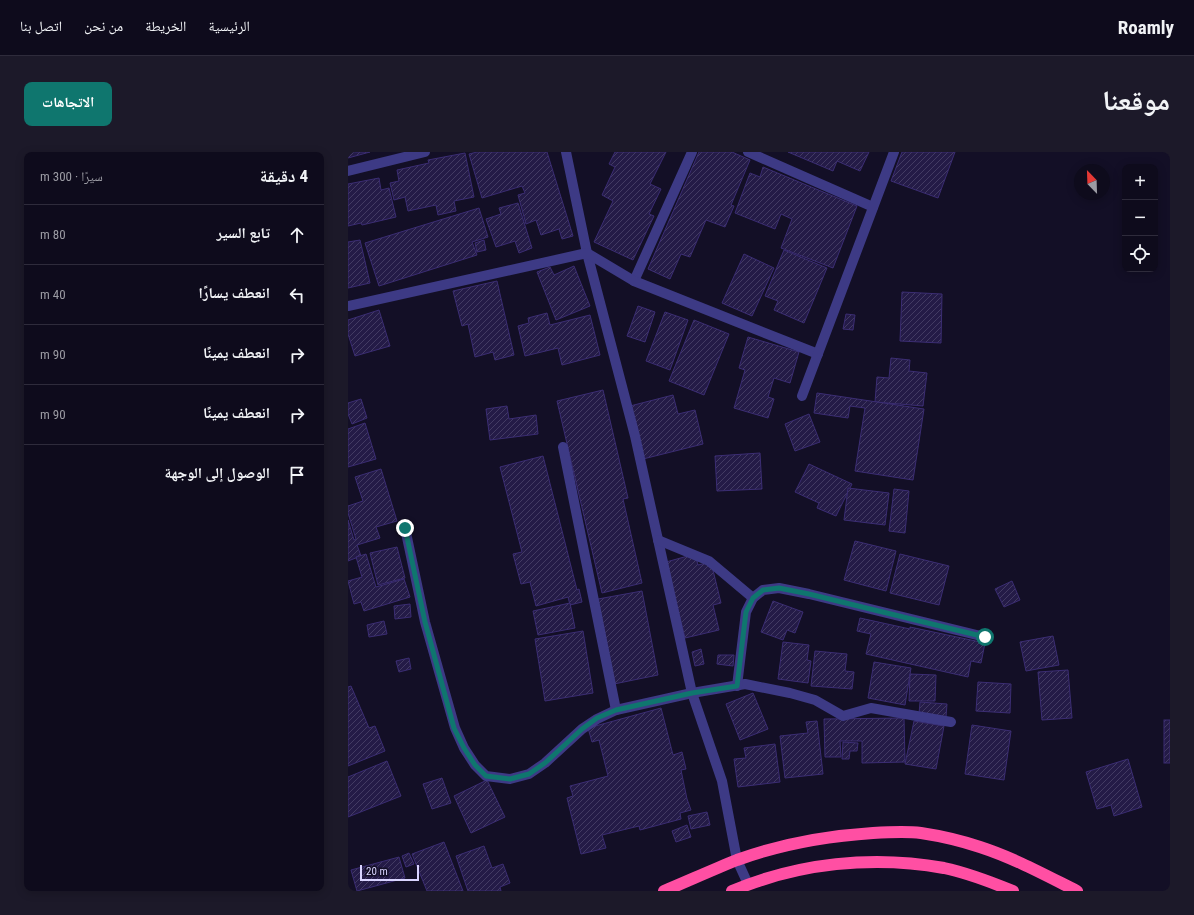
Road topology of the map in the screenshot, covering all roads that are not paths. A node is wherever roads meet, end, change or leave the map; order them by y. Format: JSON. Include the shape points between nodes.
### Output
{"nodes":[{"id":1,"x":425,"y":152,"type":"edge"},
{"id":2,"x":566,"y":152,"type":"edge"},
{"id":3,"x":692,"y":152,"type":"edge"},
{"id":4,"x":748,"y":152,"type":"edge"},
{"id":5,"x":894,"y":152,"type":"edge"},
{"id":6,"x":348,"y":171,"type":"edge"},
{"id":7,"x":873,"y":208,"type":"junction"},
{"id":8,"x":587,"y":253,"type":"junction"},
{"id":9,"x":634,"y":281,"type":"junction"},
{"id":10,"x":348,"y":306,"type":"edge"},
{"id":11,"x":818,"y":354,"type":"junction"},
{"id":12,"x":802,"y":396,"type":"dead end"},
{"id":13,"x":563,"y":447,"type":"dead end"},
{"id":14,"x":405,"y":528,"type":"dead end"},
{"id":15,"x":658,"y":540,"type":"junction"},
{"id":16,"x":753,"y":598,"type":"junction"},
{"id":17,"x":985,"y":637,"type":"dead end"},
{"id":18,"x":737,"y":686,"type":"junction"},
{"id":19,"x":692,"y":693,"type":"junction"},
{"id":20,"x":616,"y":710,"type":"junction"},
{"id":21,"x":951,"y":722,"type":"dead end"},
{"id":22,"x":737,"y":860,"type":"junction"},
{"id":23,"x":748,"y":884,"type":"junction"},
{"id":24,"x":664,"y":891,"type":"edge"},
{"id":25,"x":732,"y":891,"type":"edge"},
{"id":26,"x":1013,"y":891,"type":"edge"},
{"id":27,"x":1077,"y":891,"type":"edge"}],
"edges":[{"from":1,"to":6,"type":"street"},
{"from":2,"to":8,"type":"street"},
{"from":3,"to":9,"type":"street"},
{"from":4,"to":7,"type":"street"},
{"from":5,"to":7,"type":"street"},
{"from":7,"to":11,"type":"street"},
{"from":8,"to":9,"type":"street"},
{"from":8,"to":10,"type":"street"},
{"from":8,"to":15,"type":"street","via":[[635,436]]},
{"from":9,"to":11,"type":"street"},
{"from":11,"to":12,"type":"street"},
{"from":13,"to":20,"type":"street"},
{"from":14,"to":20,"type":"street","via":[[425,622],[454,728],[471,759],[486,776],[510,779],[529,774],[582,729],[597,718]]},
{"from":15,"to":16,"type":"street","via":[[709,561]]},
{"from":15,"to":19,"type":"street"},
{"from":16,"to":17,"type":"street","via":[[763,590],[779,588]]},
{"from":16,"to":18,"type":"street","via":[[746,612]]},
{"from":18,"to":19,"type":"street"},
{"from":18,"to":21,"type":"street","via":[[744,684],[790,692],[815,700],[843,716],[871,708]]},
{"from":19,"to":20,"type":"street"},
{"from":19,"to":22,"type":"street","via":[[722,781]]},
{"from":22,"to":23,"type":"street"},
{"from":22,"to":24,"type":"highway"},
{"from":22,"to":27,"type":"highway","via":[[806,841],[842,835],[921,833],[980,847],[1030,867]]},
{"from":23,"to":25,"type":"highway"},
{"from":23,"to":26,"type":"highway","via":[[809,868],[879,862],[945,868]]}]}
